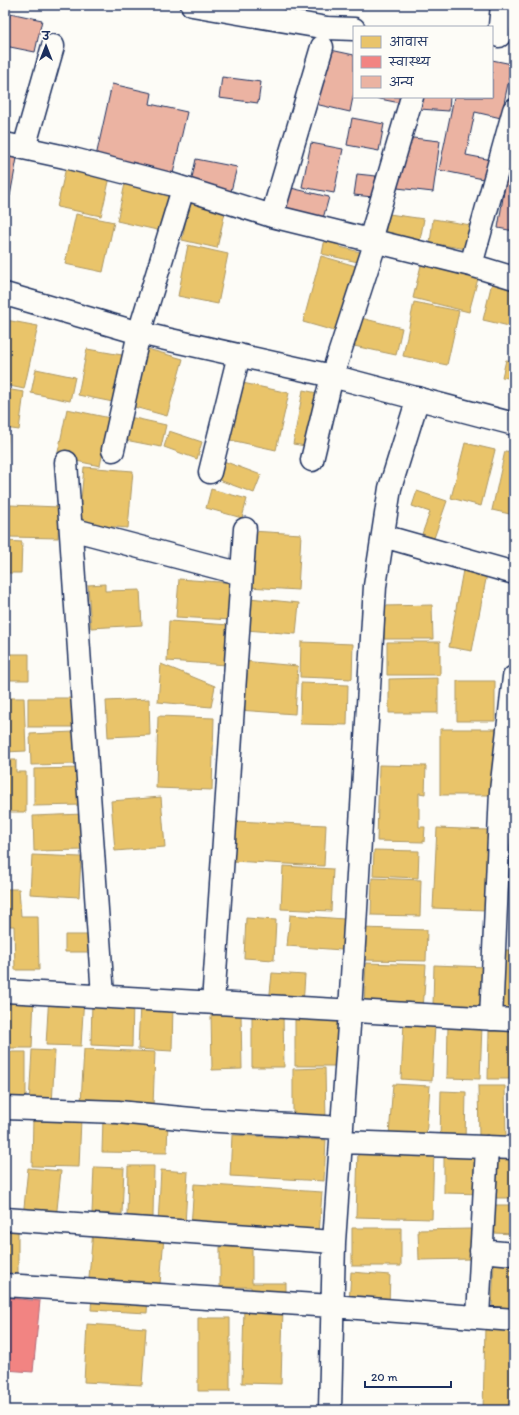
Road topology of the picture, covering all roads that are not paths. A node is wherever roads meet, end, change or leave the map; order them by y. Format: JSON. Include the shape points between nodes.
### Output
{"nodes":[{"id":1,"x":192,"y":5,"type":"edge"},
{"id":2,"x":502,"y":5,"type":"edge"},
{"id":3,"x":353,"y":29,"type":"edge"},
{"id":4,"x":502,"y":36,"type":"edge"},
{"id":5,"x":53,"y":46,"type":"dead end"},
{"id":6,"x":322,"y":47,"type":"dead end"},
{"id":7,"x":412,"y":98,"type":"edge"},
{"id":8,"x":514,"y":110,"type":"edge"},
{"id":9,"x":14,"y":146,"type":"edge"},
{"id":10,"x":183,"y":189,"type":"junction"},
{"id":11,"x":272,"y":216,"type":"junction"},
{"id":12,"x":370,"y":240,"type":"junction"},
{"id":13,"x":471,"y":265,"type":"junction"},
{"id":14,"x":514,"y":278,"type":"edge"},
{"id":15,"x":5,"y":294,"type":"edge"},
{"id":16,"x":139,"y":333,"type":"junction"},
{"id":17,"x":239,"y":355,"type":"junction"},
{"id":18,"x":332,"y":376,"type":"junction"},
{"id":19,"x":418,"y":398,"type":"junction"},
{"id":20,"x":514,"y":424,"type":"edge"},
{"id":21,"x":113,"y":450,"type":"dead end"},
{"id":22,"x":312,"y":460,"type":"dead end"},
{"id":23,"x":66,"y":462,"type":"dead end"},
{"id":24,"x":210,"y":472,"type":"dead end"},
{"id":25,"x":71,"y":529,"type":"junction"},
{"id":26,"x":245,"y":529,"type":"dead end"},
{"id":27,"x":383,"y":536,"type":"junction"},
{"id":28,"x":242,"y":574,"type":"junction"},
{"id":29,"x":514,"y":574,"type":"edge"},
{"id":30,"x":514,"y":677,"type":"edge"},
{"id":31,"x":5,"y":990,"type":"edge"},
{"id":32,"x":103,"y":996,"type":"junction"},
{"id":33,"x":213,"y":1003,"type":"junction"},
{"id":34,"x":350,"y":1010,"type":"junction"},
{"id":35,"x":491,"y":1019,"type":"junction"},
{"id":36,"x":514,"y":1020,"type":"edge"},
{"id":37,"x":5,"y":1108,"type":"edge"},
{"id":38,"x":342,"y":1135,"type":"junction"},
{"id":39,"x":486,"y":1147,"type":"junction"},
{"id":40,"x":514,"y":1148,"type":"edge"},
{"id":41,"x":5,"y":1219,"type":"edge"},
{"id":42,"x":334,"y":1242,"type":"junction"},
{"id":43,"x":481,"y":1251,"type":"junction"},
{"id":44,"x":514,"y":1254,"type":"edge"},
{"id":45,"x":5,"y":1285,"type":"edge"},
{"id":46,"x":332,"y":1306,"type":"junction"},
{"id":47,"x":478,"y":1317,"type":"junction"},
{"id":48,"x":514,"y":1320,"type":"edge"},
{"id":49,"x":330,"y":1410,"type":"edge"}],
"edges":[{"from":1,"to":3,"type":"street","via":[[327,28]]},
{"from":2,"to":4,"type":"street"},
{"from":5,"to":9,"type":"street"},
{"from":6,"to":11,"type":"street"},
{"from":7,"to":12,"type":"street"},
{"from":8,"to":13,"type":"street"},
{"from":9,"to":10,"type":"street"},
{"from":10,"to":11,"type":"street"},
{"from":10,"to":16,"type":"street"},
{"from":11,"to":12,"type":"street"},
{"from":12,"to":13,"type":"street"},
{"from":12,"to":18,"type":"street","via":[[373,250]]},
{"from":13,"to":14,"type":"street"},
{"from":15,"to":16,"type":"street"},
{"from":16,"to":17,"type":"street"},
{"from":16,"to":21,"type":"street"},
{"from":17,"to":18,"type":"street"},
{"from":17,"to":24,"type":"street"},
{"from":18,"to":19,"type":"street"},
{"from":18,"to":22,"type":"street"},
{"from":19,"to":20,"type":"street"},
{"from":19,"to":27,"type":"street","via":[[390,488]]},
{"from":23,"to":25,"type":"street"},
{"from":25,"to":28,"type":"street"},
{"from":25,"to":32,"type":"street"},
{"from":26,"to":28,"type":"street"},
{"from":27,"to":29,"type":"street"},
{"from":27,"to":34,"type":"street","via":[[375,586]]},
{"from":28,"to":33,"type":"street"},
{"from":30,"to":35,"type":"street","via":[[501,791]]},
{"from":31,"to":32,"type":"street"},
{"from":32,"to":33,"type":"street"},
{"from":33,"to":34,"type":"street"},
{"from":34,"to":35,"type":"street"},
{"from":34,"to":38,"type":"street"},
{"from":35,"to":36,"type":"street"},
{"from":37,"to":38,"type":"street","via":[[118,1112]]},
{"from":38,"to":39,"type":"street"},
{"from":38,"to":42,"type":"street"},
{"from":39,"to":40,"type":"street"},
{"from":39,"to":43,"type":"street"},
{"from":41,"to":42,"type":"street"},
{"from":42,"to":46,"type":"street"},
{"from":43,"to":44,"type":"street"},
{"from":43,"to":47,"type":"street"},
{"from":45,"to":46,"type":"street"},
{"from":46,"to":47,"type":"street"},
{"from":46,"to":49,"type":"street"},
{"from":47,"to":48,"type":"street"}]}
